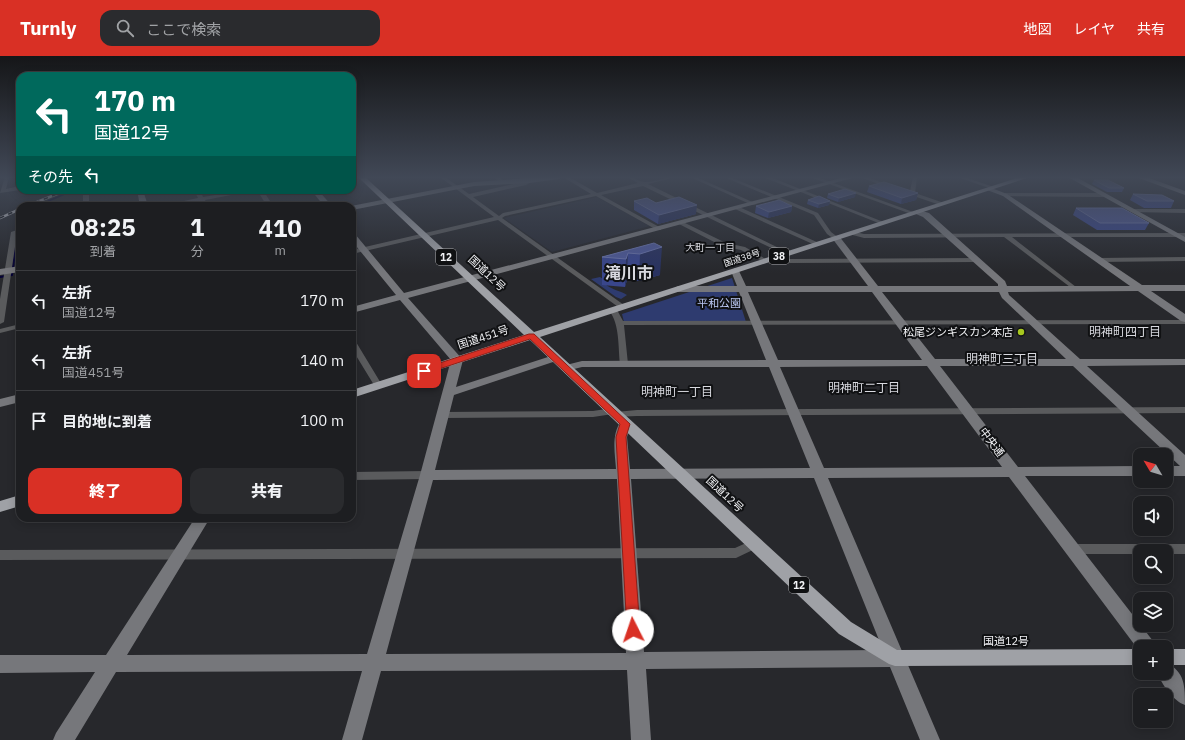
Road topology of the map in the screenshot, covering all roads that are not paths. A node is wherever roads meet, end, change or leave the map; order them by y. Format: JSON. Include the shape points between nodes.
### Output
{"nodes":[{"id":1,"x":395,"y":209,"type":"edge"},
{"id":2,"x":487,"y":209,"type":"edge"},
{"id":3,"x":532,"y":209,"type":"edge"},
{"id":4,"x":622,"y":209,"type":"edge"},
{"id":5,"x":695,"y":209,"type":"edge"},
{"id":6,"x":734,"y":209,"type":"edge"},
{"id":7,"x":739,"y":209,"type":"edge"},
{"id":8,"x":803,"y":209,"type":"edge"},
{"id":9,"x":847,"y":209,"type":"edge"},
{"id":10,"x":907,"y":209,"type":"edge"},
{"id":11,"x":926,"y":209,"type":"edge"},
{"id":12,"x":1024,"y":209,"type":"edge"},
{"id":13,"x":1129,"y":209,"type":"edge"},
{"id":14,"x":1133,"y":211,"type":"junction"},
{"id":15,"x":1185,"y":211,"type":"edge"},
{"id":16,"x":916,"y":212,"type":"junction"},
{"id":17,"x":709,"y":216,"type":"junction"},
{"id":18,"x":499,"y":218,"type":"junction"},
{"id":19,"x":681,"y":223,"type":"junction"},
{"id":20,"x":883,"y":223,"type":"junction"},
{"id":21,"x":659,"y":229,"type":"junction"},
{"id":22,"x":16,"y":232,"type":"edge"},
{"id":23,"x":851,"y":233,"type":"junction"},
{"id":24,"x":423,"y":235,"type":"junction"},
{"id":25,"x":1005,"y":235,"type":"junction"},
{"id":26,"x":1063,"y":235,"type":"junction"},
{"id":27,"x":1176,"y":235,"type":"junction"},
{"id":28,"x":1185,"y":235,"type":"edge"},
{"id":29,"x":949,"y":236,"type":"junction"},
{"id":30,"x":836,"y":238,"type":"junction"},
{"id":31,"x":1185,"y":240,"type":"edge"},
{"id":32,"x":356,"y":241,"type":"edge"},
{"id":33,"x":818,"y":244,"type":"junction"},
{"id":34,"x":362,"y":249,"type":"junction"},
{"id":35,"x":356,"y":251,"type":"edge"},
{"id":36,"x":788,"y":254,"type":"junction"},
{"id":37,"x":552,"y":257,"type":"junction"},
{"id":38,"x":778,"y":257,"type":"junction"},
{"id":39,"x":1185,"y":259,"type":"edge"},
{"id":40,"x":977,"y":260,"type":"junction"},
{"id":41,"x":1098,"y":260,"type":"junction"},
{"id":42,"x":766,"y":261,"type":"junction"},
{"id":43,"x":854,"y":261,"type":"junction"},
{"id":44,"x":16,"y":270,"type":"edge"},
{"id":45,"x":735,"y":271,"type":"junction"},
{"id":46,"x":4,"y":272,"type":"edge"},
{"id":47,"x":470,"y":279,"type":"junction"},
{"id":48,"x":1074,"y":288,"type":"junction"},
{"id":49,"x":1140,"y":288,"type":"junction"},
{"id":50,"x":1185,"y":288,"type":"edge"},
{"id":51,"x":678,"y":289,"type":"junction"},
{"id":52,"x":875,"y":289,"type":"junction"},
{"id":53,"x":1003,"y":289,"type":"junction"},
{"id":54,"x":744,"y":290,"type":"junction"},
{"id":55,"x":402,"y":297,"type":"junction"},
{"id":56,"x":356,"y":309,"type":"edge"},
{"id":57,"x":617,"y":309,"type":"junction"},
{"id":58,"x":1185,"y":320,"type":"edge"},
{"id":59,"x":0,"y":322,"type":"edge"},
{"id":60,"x":1033,"y":322,"type":"junction"},
{"id":61,"x":620,"y":323,"type":"junction"},
{"id":62,"x":901,"y":323,"type":"junction"},
{"id":63,"x":758,"y":324,"type":"junction"},
{"id":64,"x":16,"y":327,"type":"edge"},
{"id":65,"x":0,"y":331,"type":"edge"},
{"id":66,"x":532,"y":336,"type":"junction"},
{"id":67,"x":356,"y":349,"type":"edge"},
{"id":68,"x":457,"y":360,"type":"junction"},
{"id":69,"x":1076,"y":362,"type":"junction"},
{"id":70,"x":1185,"y":362,"type":"edge"},
{"id":71,"x":560,"y":363,"type":"junction"},
{"id":72,"x":774,"y":363,"type":"junction"},
{"id":73,"x":931,"y":363,"type":"junction"},
{"id":74,"x":624,"y":364,"type":"junction"},
{"id":75,"x":378,"y":385,"type":"junction"},
{"id":76,"x":356,"y":393,"type":"edge"},
{"id":77,"x":449,"y":393,"type":"junction"},
{"id":78,"x":16,"y":399,"type":"edge"},
{"id":79,"x":0,"y":404,"type":"edge"},
{"id":80,"x":1128,"y":410,"type":"junction"},
{"id":81,"x":1185,"y":410,"type":"edge"},
{"id":82,"x":968,"y":411,"type":"junction"},
{"id":83,"x":794,"y":412,"type":"junction"},
{"id":84,"x":443,"y":415,"type":"junction"},
{"id":85,"x":618,"y":417,"type":"junction"},
{"id":86,"x":1185,"y":463,"type":"edge"},
{"id":87,"x":1133,"y":471,"type":"edge"},
{"id":88,"x":1173,"y":471,"type":"edge"},
{"id":89,"x":1185,"y":471,"type":"edge"},
{"id":90,"x":1014,"y":472,"type":"junction"},
{"id":91,"x":678,"y":473,"type":"junction"},
{"id":92,"x":820,"y":473,"type":"junction"},
{"id":93,"x":623,"y":474,"type":"junction"},
{"id":94,"x":427,"y":475,"type":"junction"},
{"id":95,"x":356,"y":476,"type":"edge"},
{"id":96,"x":16,"y":501,"type":"edge"},
{"id":97,"x":0,"y":507,"type":"edge"},
{"id":98,"x":200,"y":522,"type":"edge"},
{"id":99,"x":755,"y":544,"type":"junction"},
{"id":100,"x":1073,"y":549,"type":"junction"},
{"id":101,"x":1185,"y":549,"type":"edge"},
{"id":102,"x":628,"y":552,"type":"junction"},
{"id":103,"x":404,"y":553,"type":"junction"},
{"id":104,"x":0,"y":555,"type":"edge"},
{"id":105,"x":179,"y":555,"type":"junction"},
{"id":106,"x":1142,"y":640,"type":"edge"},
{"id":107,"x":1133,"y":657,"type":"edge"},
{"id":108,"x":1173,"y":657,"type":"edge"},
{"id":109,"x":1185,"y":657,"type":"edge"},
{"id":110,"x":896,"y":658,"type":"junction"},
{"id":111,"x":635,"y":661,"type":"junction"},
{"id":112,"x":373,"y":663,"type":"junction"},
{"id":113,"x":0,"y":664,"type":"edge"},
{"id":114,"x":110,"y":665,"type":"junction"},
{"id":115,"x":1172,"y":680,"type":"edge"},
{"id":116,"x":1185,"y":696,"type":"edge"},
{"id":117,"x":62,"y":740,"type":"edge"},
{"id":118,"x":352,"y":740,"type":"edge"},
{"id":119,"x":641,"y":740,"type":"edge"},
{"id":120,"x":930,"y":740,"type":"edge"}],
"edges":[{"from":1,"to":24,"type":"highway","name":"国道12号","number":"12"},
{"from":2,"to":18,"type":"street"},
{"from":3,"to":18,"type":"street"},
{"from":4,"to":21,"type":"street"},
{"from":5,"to":17,"type":"street"},
{"from":6,"to":17,"type":"street"},
{"from":7,"to":33,"type":"street"},
{"from":8,"to":30,"type":"street","via":[[816,214],[829,233]]},
{"from":9,"to":20,"type":"street"},
{"from":10,"to":16,"type":"street"},
{"from":11,"to":16,"type":"highway","name":"国道38号","number":"38"},
{"from":12,"to":26,"type":"street"},
{"from":13,"to":14,"type":"street"},
{"from":14,"to":15,"type":"street"},
{"from":14,"to":27,"type":"street"},
{"from":16,"to":20,"type":"highway","name":"国道38号","number":"38"},
{"from":16,"to":29,"type":"street","via":[[926,215]]},
{"from":17,"to":19,"type":"street"},
{"from":17,"to":36,"type":"street"},
{"from":18,"to":24,"type":"street"},
{"from":18,"to":37,"type":"street"},
{"from":19,"to":21,"type":"street"},
{"from":19,"to":42,"type":"street","via":[[724,245],[743,248]]},
{"from":20,"to":23,"type":"highway","name":"国道38号","number":"38"},
{"from":21,"to":37,"type":"street"},
{"from":22,"to":46,"type":"street"},
{"from":23,"to":29,"type":"street","via":[[864,236]]},
{"from":23,"to":30,"type":"highway","name":"国道38号","number":"38"},
{"from":24,"to":34,"type":"street"},
{"from":24,"to":47,"type":"highway","name":"国道12号","number":"12"},
{"from":25,"to":26,"type":"street"},
{"from":25,"to":29,"type":"street"},
{"from":25,"to":48,"type":"street"},
{"from":26,"to":27,"type":"street"},
{"from":26,"to":41,"type":"street"},
{"from":27,"to":28,"type":"street"},
{"from":27,"to":31,"type":"street"},
{"from":29,"to":40,"type":"street"},
{"from":30,"to":33,"type":"highway","name":"国道38号","number":"38"},
{"from":30,"to":43,"type":"street","name":"中央通"},
{"from":32,"to":34,"type":"street"},
{"from":33,"to":36,"type":"highway","name":"国道38号","number":"38"},
{"from":34,"to":35,"type":"street"},
{"from":34,"to":55,"type":"street"},
{"from":36,"to":38,"type":"highway","name":"国道38号","number":"38"},
{"from":37,"to":47,"type":"street"},
{"from":37,"to":57,"type":"street"},
{"from":38,"to":42,"type":"highway","name":"国道38号","number":"38"},
{"from":38,"to":43,"type":"street","via":[[789,260]]},
{"from":39,"to":41,"type":"street"},
{"from":40,"to":43,"type":"street"},
{"from":40,"to":53,"type":"street","via":[[1002,283]]},
{"from":41,"to":49,"type":"street"},
{"from":42,"to":45,"type":"highway","name":"国道38号","number":"38"},
{"from":43,"to":52,"type":"street","name":"中央通"},
{"from":44,"to":46,"type":"street"},
{"from":45,"to":51,"type":"highway","name":"国道38号","number":"38"},
{"from":45,"to":54,"type":"street"},
{"from":46,"to":59,"type":"street"},
{"from":47,"to":55,"type":"street"},
{"from":47,"to":66,"type":"highway","name":"国道12号","number":"12"},
{"from":48,"to":49,"type":"street"},
{"from":48,"to":53,"type":"street"},
{"from":49,"to":50,"type":"street"},
{"from":49,"to":58,"type":"street"},
{"from":51,"to":54,"type":"street"},
{"from":51,"to":57,"type":"highway","name":"国道38号","number":"38"},
{"from":52,"to":53,"type":"street"},
{"from":52,"to":54,"type":"street"},
{"from":52,"to":62,"type":"street","name":"中央通"},
{"from":53,"to":60,"type":"street","via":[[1005,296]]},
{"from":54,"to":63,"type":"street"},
{"from":55,"to":56,"type":"street"},
{"from":55,"to":68,"type":"street"},
{"from":57,"to":61,"type":"street"},
{"from":57,"to":66,"type":"highway","name":"国道38号","number":"38"},
{"from":58,"to":60,"type":"street"},
{"from":60,"to":62,"type":"street"},
{"from":60,"to":69,"type":"street"},
{"from":61,"to":63,"type":"street"},
{"from":61,"to":74,"type":"street"},
{"from":62,"to":63,"type":"street"},
{"from":62,"to":73,"type":"street","name":"中央通"},
{"from":63,"to":72,"type":"street"},
{"from":64,"to":65,"type":"street"},
{"from":66,"to":68,"type":"highway","name":"国道451号"},
{"from":66,"to":71,"type":"highway","name":"国道12号","number":"12"},
{"from":67,"to":75,"type":"street"},
{"from":68,"to":75,"type":"highway","name":"国道451号"},
{"from":68,"to":77,"type":"street"},
{"from":69,"to":70,"type":"street"},
{"from":69,"to":73,"type":"street"},
{"from":69,"to":80,"type":"street"},
{"from":71,"to":74,"type":"street"},
{"from":71,"to":77,"type":"street"},
{"from":71,"to":85,"type":"highway","name":"国道12号","number":"12"},
{"from":72,"to":73,"type":"street"},
{"from":72,"to":74,"type":"street"},
{"from":72,"to":83,"type":"street"},
{"from":73,"to":82,"type":"street","name":"中央通"},
{"from":75,"to":76,"type":"highway","name":"国道451号"},
{"from":77,"to":84,"type":"street"},
{"from":78,"to":79,"type":"street"},
{"from":80,"to":81,"type":"street"},
{"from":80,"to":82,"type":"street"},
{"from":80,"to":86,"type":"street"},
{"from":82,"to":83,"type":"street"},
{"from":82,"to":90,"type":"street","name":"中央通"},
{"from":83,"to":85,"type":"street","via":[[637,413]]},
{"from":83,"to":92,"type":"street"},
{"from":84,"to":85,"type":"street","via":[[594,414]]},
{"from":84,"to":94,"type":"street"},
{"from":85,"to":91,"type":"highway","name":"国道12号","number":"12"},
{"from":85,"to":93,"type":"street"},
{"from":87,"to":90,"type":"street"},
{"from":88,"to":89,"type":"street"},
{"from":90,"to":92,"type":"street"},
{"from":90,"to":100,"type":"street","name":"中央通"},
{"from":91,"to":92,"type":"street"},
{"from":91,"to":93,"type":"street"},
{"from":91,"to":99,"type":"highway","name":"国道12号","number":"12"},
{"from":92,"to":110,"type":"street"},
{"from":93,"to":94,"type":"street"},
{"from":93,"to":102,"type":"street"},
{"from":94,"to":95,"type":"street"},
{"from":94,"to":103,"type":"street"},
{"from":96,"to":97,"type":"highway"},
{"from":98,"to":105,"type":"street"},
{"from":99,"to":102,"type":"street","via":[[736,553]]},
{"from":99,"to":110,"type":"highway","name":"国道12号","number":"12","via":[[845,628]]},
{"from":100,"to":101,"type":"street"},
{"from":100,"to":106,"type":"street","name":"中央通"},
{"from":102,"to":103,"type":"street"},
{"from":102,"to":111,"type":"street"},
{"from":103,"to":105,"type":"street"},
{"from":103,"to":112,"type":"street"},
{"from":104,"to":105,"type":"street"},
{"from":105,"to":114,"type":"street"},
{"from":107,"to":110,"type":"highway","name":"国道12号"},
{"from":108,"to":109,"type":"highway"},
{"from":110,"to":111,"type":"street"},
{"from":110,"to":120,"type":"street"},
{"from":111,"to":112,"type":"street"},
{"from":111,"to":119,"type":"street"},
{"from":112,"to":114,"type":"street"},
{"from":112,"to":118,"type":"street"},
{"from":113,"to":114,"type":"street"},
{"from":114,"to":117,"type":"street"},
{"from":115,"to":116,"type":"street"}]}
